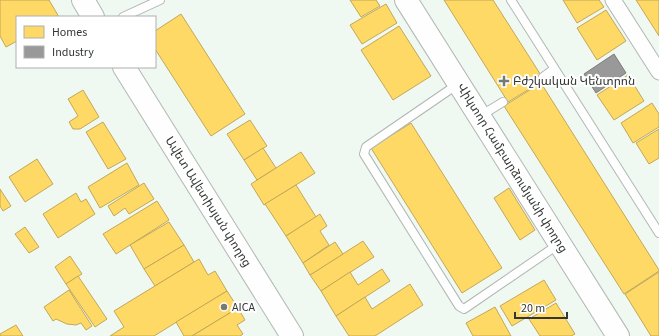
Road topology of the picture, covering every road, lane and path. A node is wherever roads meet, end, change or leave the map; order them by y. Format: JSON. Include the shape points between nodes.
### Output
{"nodes":[{"id":1,"x":83,"y":0,"type":"edge"},
{"id":2,"x":160,"y":0,"type":"edge"},
{"id":3,"x":406,"y":0,"type":"edge"},
{"id":4,"x":511,"y":0,"type":"edge"},
{"id":5,"x":613,"y":0,"type":"edge"},
{"id":6,"x":92,"y":16,"type":"edge"},
{"id":7,"x":126,"y":16,"type":"edge"},
{"id":8,"x":125,"y":68,"type":"edge"},
{"id":9,"x":554,"y":69,"type":"junction"},
{"id":10,"x":659,"y":72,"type":"edge"},
{"id":11,"x":542,"y":76,"type":"dead end"},
{"id":12,"x":459,"y":84,"type":"junction"},
{"id":13,"x":503,"y":102,"type":"dead end"},
{"id":14,"x":479,"y":116,"type":"junction"},
{"id":15,"x":659,"y":233,"type":"edge"},
{"id":16,"x":560,"y":244,"type":"junction"},
{"id":17,"x":292,"y":336,"type":"edge"},
{"id":18,"x":618,"y":336,"type":"edge"}],
"edges":[{"from":1,"to":6,"type":"street"},
{"from":2,"to":7,"type":"lane"},
{"from":3,"to":12,"type":"street","name":"Վիկտոր Համբարձումյանի փողոց"},
{"from":4,"to":9,"type":"lane"},
{"from":5,"to":10,"type":"street"},
{"from":8,"to":17,"type":"street","name":"Ավետ Ավետիսյան փողոց"},
{"from":9,"to":11,"type":"lane"},
{"from":9,"to":15,"type":"lane"},
{"from":12,"to":14,"type":"street","name":"Վիկտոր Համբարձումյանի փողոց"},
{"from":12,"to":16,"type":"lane","via":[[366,147],[364,154],[459,306],[464,309]]},
{"from":13,"to":14,"type":"lane"},
{"from":14,"to":16,"type":"street","name":"Վիկտոր Համբարձումյանի փողոց"},
{"from":16,"to":18,"type":"street","name":"Վիկտոր Համբարձումյանի փողոց"}]}
